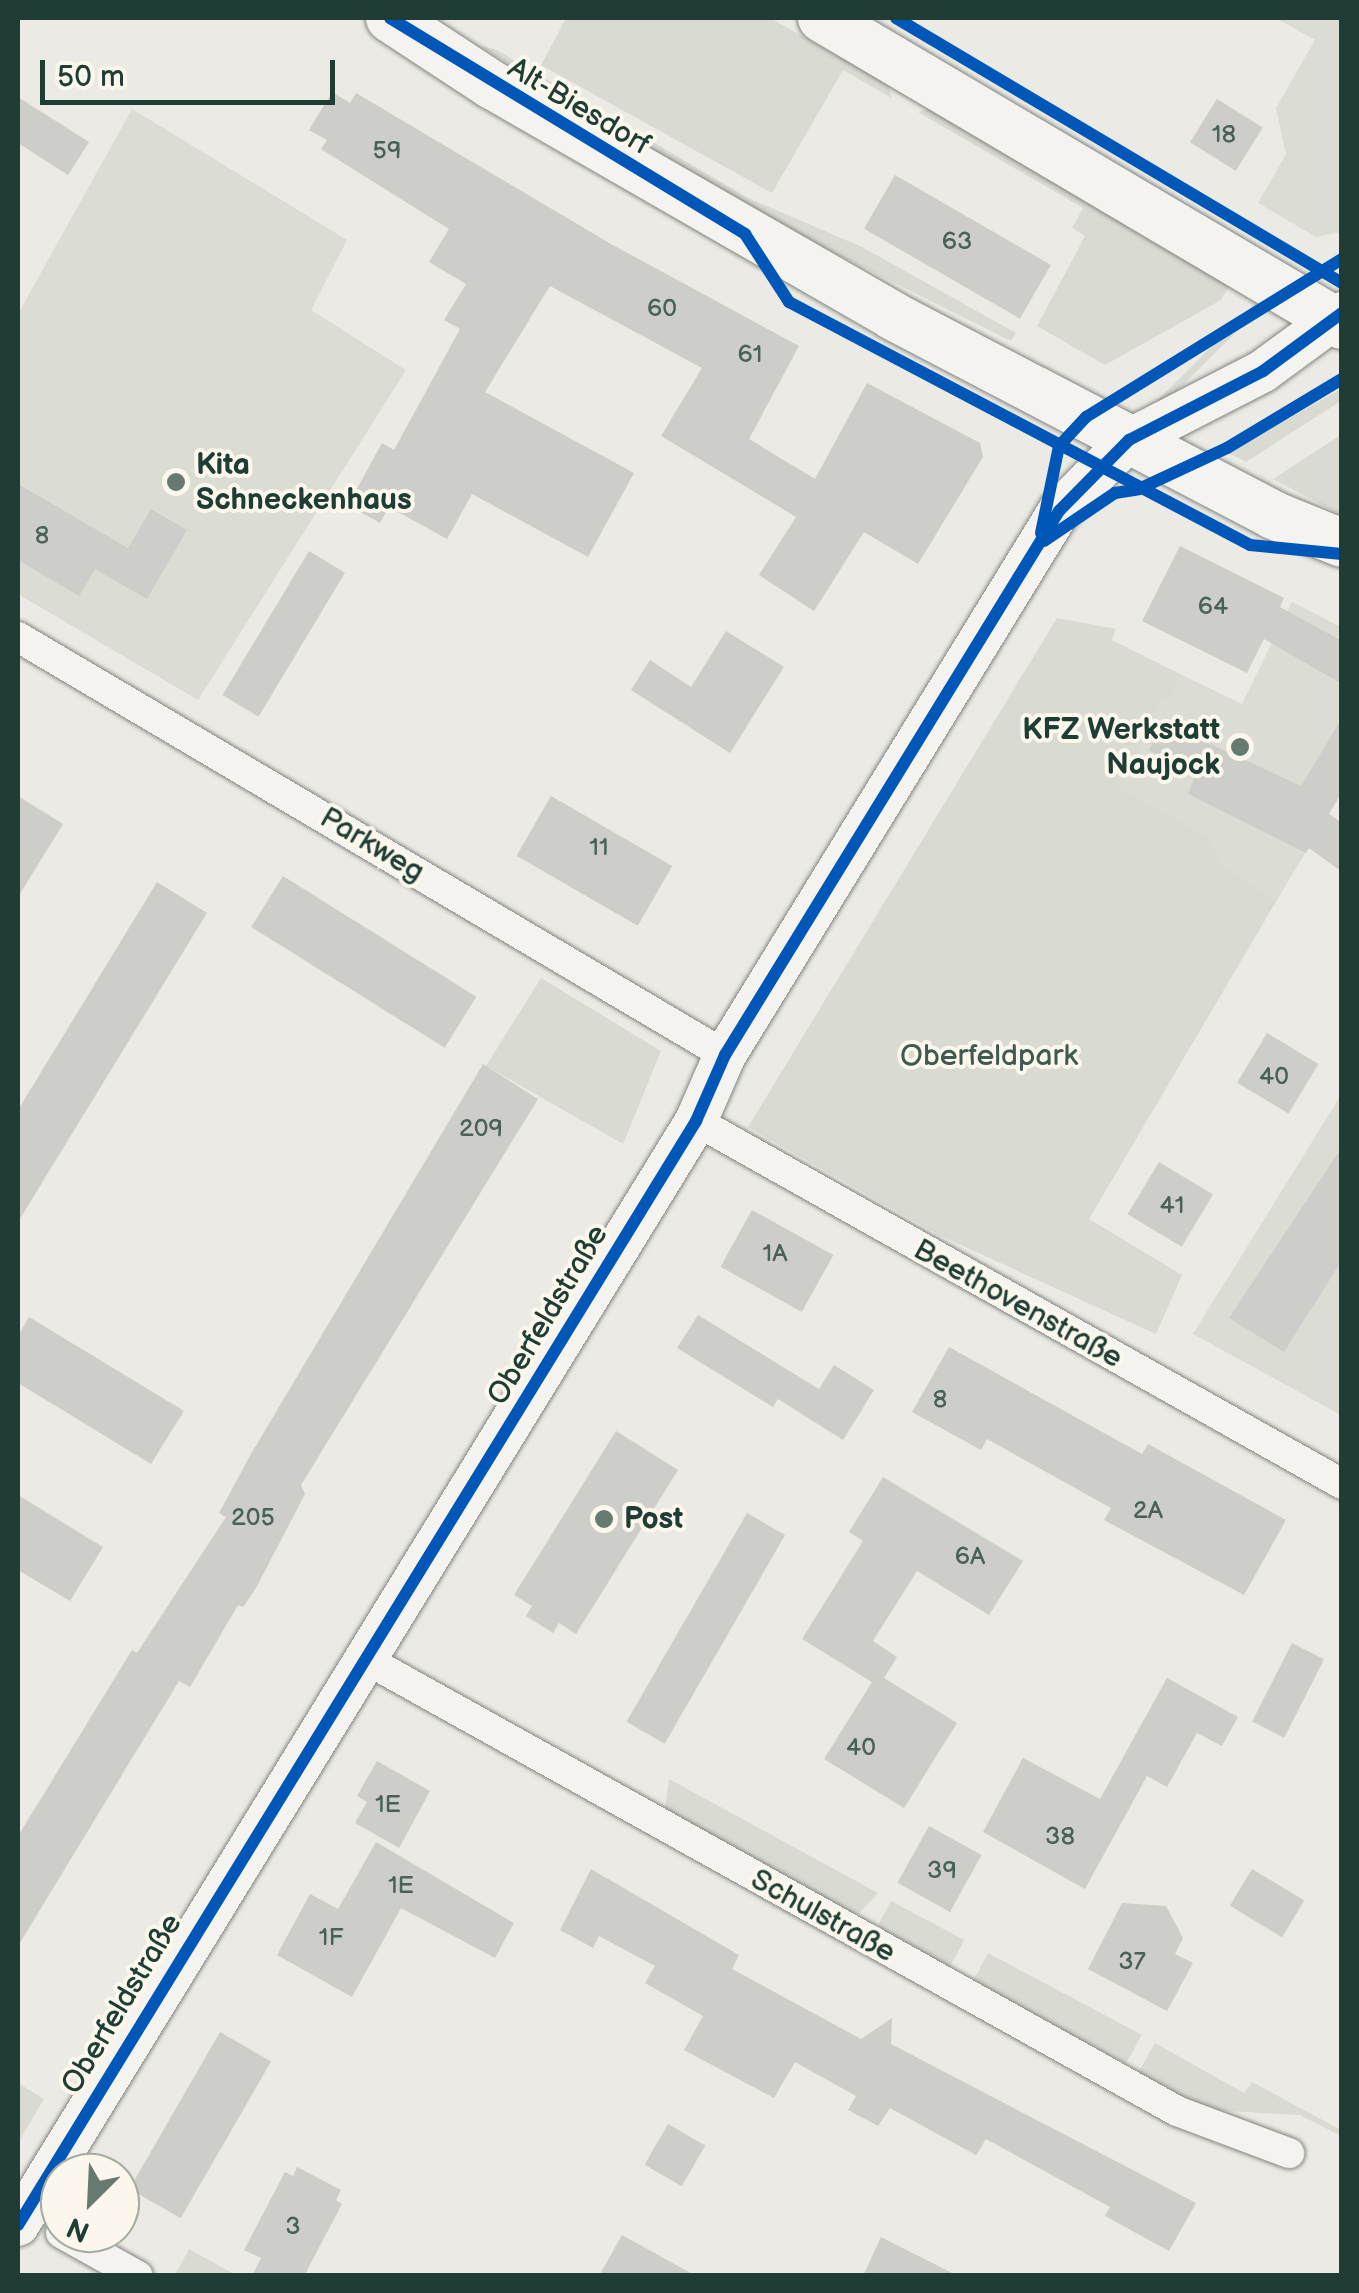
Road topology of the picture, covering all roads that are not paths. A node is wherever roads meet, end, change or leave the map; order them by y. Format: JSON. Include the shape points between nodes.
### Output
{"nodes":[{"id":1,"x":390,"y":18,"type":"edge"},
{"id":2,"x":822,"y":18,"type":"edge"},
{"id":3,"x":1339,"y":320,"type":"edge"},
{"id":4,"x":1129,"y":440,"type":"junction"},
{"id":5,"x":1342,"y":543,"type":"edge"},
{"id":6,"x":18,"y":637,"type":"edge"},
{"id":7,"x":726,"y":1056,"type":"junction"},
{"id":8,"x":696,"y":1121,"type":"junction"},
{"id":9,"x":1342,"y":1484,"type":"edge"},
{"id":10,"x":367,"y":1660,"type":"junction"},
{"id":11,"x":83,"y":2153,"type":"edge"},
{"id":12,"x":1289,"y":2153,"type":"dead end"},
{"id":13,"x":93,"y":2253,"type":"edge"},
{"id":14,"x":138,"y":2276,"type":"edge"}],
"edges":[{"from":1,"to":4,"type":"main road","name":"Alt-Biesdorf","via":[[745,234]]},
{"from":2,"to":3,"type":"main road"},
{"from":3,"to":4,"type":"street","via":[[1263,371]]},
{"from":4,"to":5,"type":"main road","name":"Alt-Biesdorf"},
{"from":4,"to":7,"type":"street","name":"Oberfeldstraße","via":[[1058,512]]},
{"from":6,"to":7,"type":"street","name":"Parkweg"},
{"from":7,"to":8,"type":"street","name":"Oberfeldstraße"},
{"from":8,"to":9,"type":"street","name":"Beethovenstraße"},
{"from":8,"to":10,"type":"street","name":"Oberfeldstraße"},
{"from":10,"to":11,"type":"street","name":"Oberfeldstraße"},
{"from":10,"to":12,"type":"street","name":"Schulstraße","via":[[1177,2112]]},
{"from":13,"to":14,"type":"street"}]}
